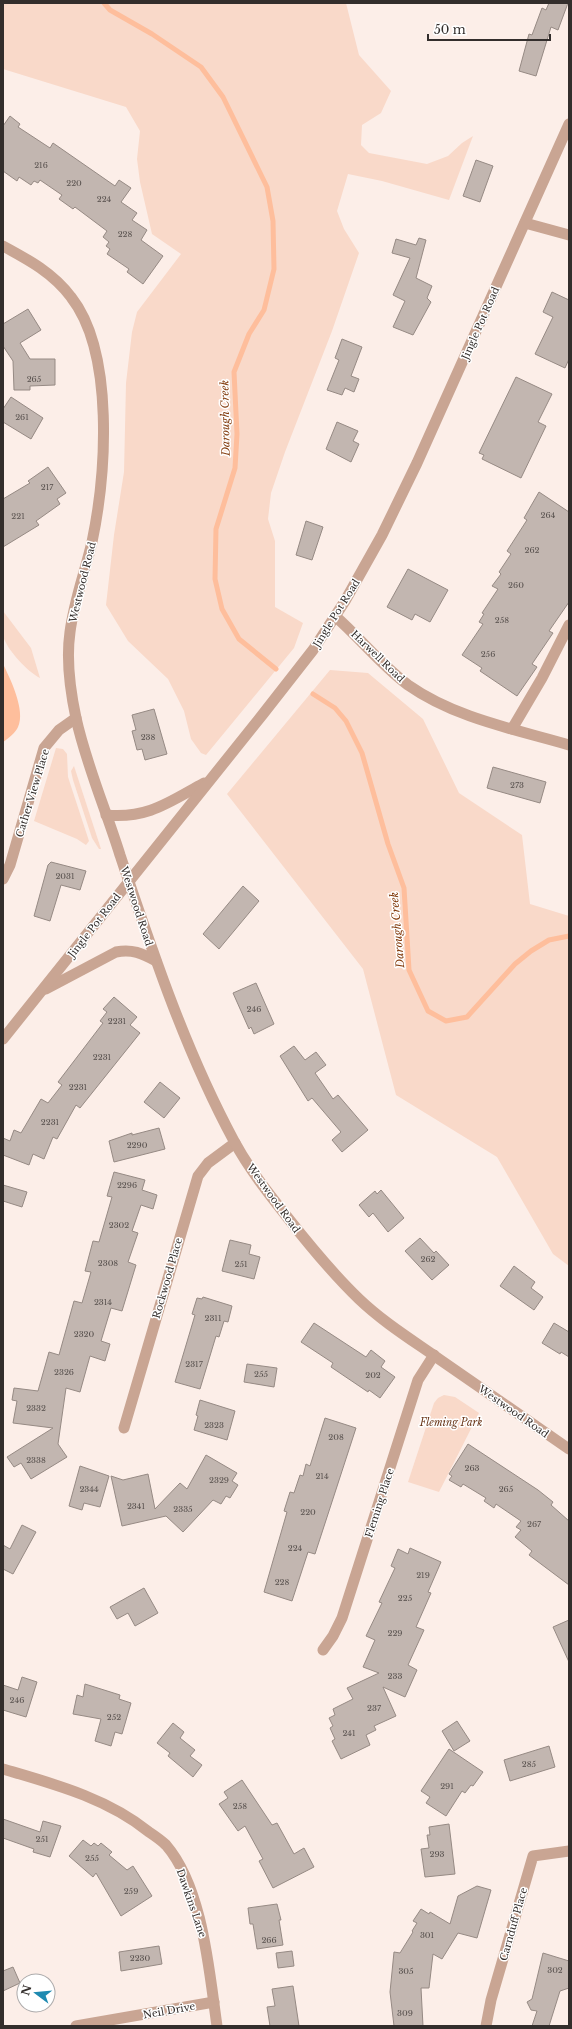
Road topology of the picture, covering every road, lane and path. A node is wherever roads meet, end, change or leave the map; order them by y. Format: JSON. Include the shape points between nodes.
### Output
{"nodes":[{"id":1,"x":569,"y":124,"type":"edge"},
{"id":2,"x":525,"y":222,"type":"junction"},
{"id":3,"x":569,"y":235,"type":"edge"},
{"id":4,"x":3,"y":246,"type":"edge"},
{"id":5,"x":335,"y":616,"type":"junction"},
{"id":6,"x":569,"y":625,"type":"edge"},
{"id":7,"x":76,"y":718,"type":"junction"},
{"id":8,"x":512,"y":729,"type":"junction"},
{"id":9,"x":569,"y":745,"type":"edge"},
{"id":10,"x":209,"y":781,"type":"junction"},
{"id":11,"x":106,"y":815,"type":"junction"},
{"id":12,"x":3,"y":879,"type":"edge"},
{"id":13,"x":129,"y":882,"type":"junction"},
{"id":14,"x":156,"y":961,"type":"junction"},
{"id":15,"x":42,"y":992,"type":"junction"},
{"id":16,"x":3,"y":1039,"type":"edge"},
{"id":17,"x":235,"y":1143,"type":"junction"},
{"id":18,"x":434,"y":1355,"type":"junction"},
{"id":19,"x":124,"y":1428,"type":"dead end"},
{"id":20,"x":569,"y":1449,"type":"edge"},
{"id":21,"x":323,"y":1650,"type":"dead end"},
{"id":22,"x":3,"y":1769,"type":"edge"},
{"id":23,"x":569,"y":1851,"type":"edge"},
{"id":24,"x":214,"y":2002,"type":"junction"},
{"id":25,"x":76,"y":2026,"type":"edge"},
{"id":26,"x":217,"y":2026,"type":"edge"},
{"id":27,"x":486,"y":2026,"type":"edge"}],
"edges":[{"from":1,"to":2,"type":"street","name":"Jingle Pot Road"},
{"from":2,"to":3,"type":"street"},
{"from":2,"to":5,"type":"street","name":"Jingle Pot Road","via":[[396,507]]},
{"from":4,"to":7,"type":"street","name":"Westwood Road","via":[[42,268],[64,288],[87,323],[97,352],[103,432],[101,474],[92,541],[74,611],[68,653]]},
{"from":5,"to":8,"type":"street","name":"Harwell Road","via":[[389,669],[426,698],[445,707]]},
{"from":5,"to":10,"type":"street","name":"Jingle Pot Road","via":[[313,650]]},
{"from":6,"to":8,"type":"street"},
{"from":7,"to":11,"type":"street","name":"Westwood Road"},
{"from":7,"to":12,"type":"street","name":"Cather View Place","via":[[59,730],[44,748],[10,865]]},
{"from":8,"to":9,"type":"street","name":"Harwell Road"},
{"from":10,"to":11,"type":"street","via":[[142,814],[126,817]]},
{"from":10,"to":13,"type":"street","name":"Jingle Pot Road"},
{"from":11,"to":13,"type":"street","name":"Westwood Road"},
{"from":13,"to":14,"type":"street","name":"Westwood Road"},
{"from":13,"to":15,"type":"street","name":"Jingle Pot Road"},
{"from":14,"to":15,"type":"street","via":[[136,952],[116,952]]},
{"from":14,"to":17,"type":"street","name":"Westwood Road","via":[[181,1028]]},
{"from":15,"to":16,"type":"street","name":"Jingle Pot Road"},
{"from":17,"to":18,"type":"street","name":"Westwood Road","via":[[280,1208],[344,1284],[367,1307]]},
{"from":17,"to":19,"type":"street","name":"Rockwood Place","via":[[208,1163],[198,1176]]},
{"from":18,"to":20,"type":"street","name":"Westwood Road"},
{"from":18,"to":21,"type":"street","name":"Fleming Place","via":[[418,1380],[342,1618],[334,1636]]},
{"from":22,"to":24,"type":"street","name":"Dawkins Lane","via":[[67,1787],[114,1808],[136,1821],[165,1844],[183,1872],[203,1930]]},
{"from":23,"to":27,"type":"street","name":"Carnduff Place","via":[[533,1856],[491,2000]]},
{"from":24,"to":25,"type":"street","name":"Neil Drive"},
{"from":24,"to":26,"type":"street","name":"Dawkins Lane"}]}
